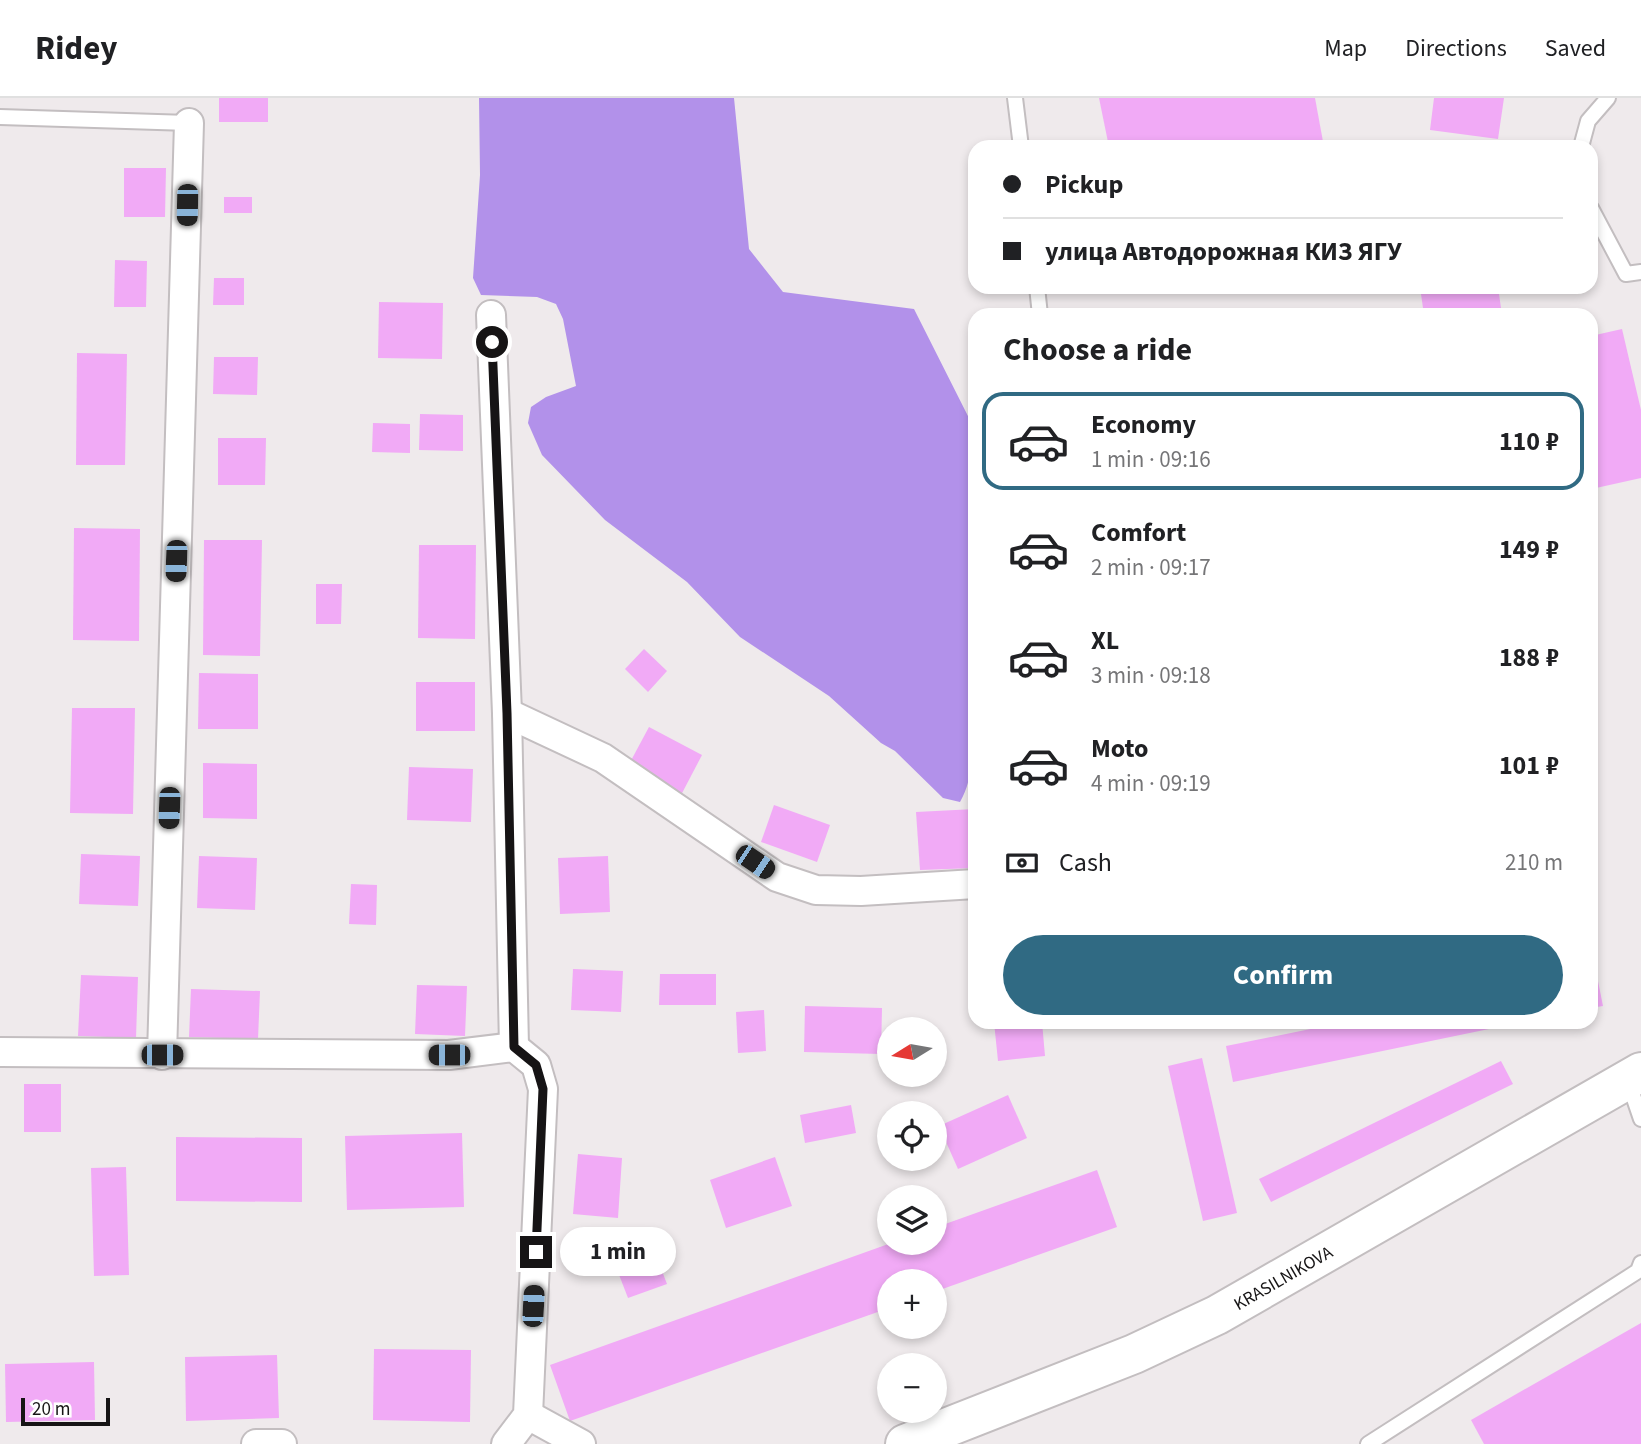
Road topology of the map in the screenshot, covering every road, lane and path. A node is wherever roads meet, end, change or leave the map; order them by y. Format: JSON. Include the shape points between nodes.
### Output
{"nodes":[{"id":1,"x":1015,"y":98,"type":"edge"},
{"id":2,"x":1608,"y":98,"type":"edge"},
{"id":3,"x":0,"y":117,"type":"edge"},
{"id":4,"x":189,"y":122,"type":"joint"},
{"id":5,"x":1020,"y":140,"type":"edge"},
{"id":6,"x":1583,"y":140,"type":"edge"},
{"id":7,"x":1598,"y":221,"type":"edge"},
{"id":8,"x":1641,"y":272,"type":"edge"},
{"id":9,"x":491,"y":315,"type":"dead end"},
{"id":10,"x":507,"y":713,"type":"junction"},
{"id":11,"x":968,"y":884,"type":"edge"},
{"id":12,"x":514,"y":1047,"type":"junction"},
{"id":13,"x":0,"y":1052,"type":"edge"},
{"id":14,"x":162,"y":1055,"type":"junction"},
{"id":15,"x":1634,"y":1076,"type":"edge"},
{"id":16,"x":1641,"y":1119,"type":"edge"},
{"id":17,"x":1641,"y":1263,"type":"edge"},
{"id":18,"x":528,"y":1415,"type":"junction"},
{"id":19,"x":256,"y":1444,"type":"edge"},
{"id":20,"x":282,"y":1444,"type":"edge"},
{"id":21,"x":506,"y":1444,"type":"edge"},
{"id":22,"x":581,"y":1444,"type":"edge"},
{"id":23,"x":905,"y":1444,"type":"edge"},
{"id":24,"x":1368,"y":1444,"type":"edge"}],
"edges":[{"from":1,"to":5,"type":"lane"},
{"from":2,"to":6,"type":"lane","via":[[1588,121]]},
{"from":3,"to":4,"type":"lane"},
{"from":4,"to":14,"type":"street"},
{"from":7,"to":8,"type":"lane","via":[[1626,274]]},
{"from":9,"to":10,"type":"street"},
{"from":10,"to":11,"type":"street","via":[[603,758],[777,877],[816,891]]},
{"from":10,"to":12,"type":"street"},
{"from":12,"to":14,"type":"street","via":[[449,1055]]},
{"from":12,"to":18,"type":"street","via":[[536,1065],[543,1089]]},
{"from":13,"to":14,"type":"street"},
{"from":15,"to":16,"type":"lane"},
{"from":15,"to":23,"type":"main road","name":"KRASILNIKOVA","via":[[1217,1315],[1134,1354]]},
{"from":17,"to":24,"type":"lane","via":[[1638,1271]]},
{"from":18,"to":21,"type":"street"},
{"from":18,"to":22,"type":"street"},
{"from":19,"to":20,"type":"street"}]}
